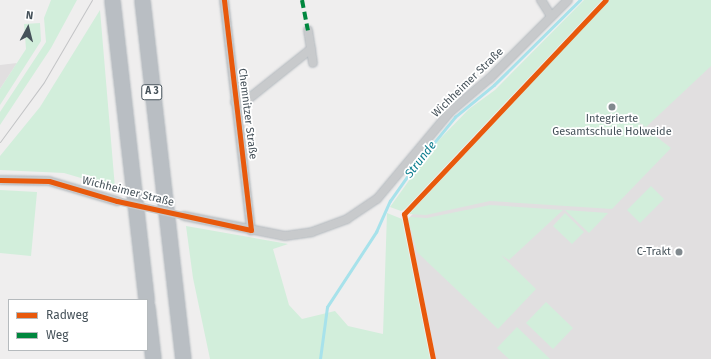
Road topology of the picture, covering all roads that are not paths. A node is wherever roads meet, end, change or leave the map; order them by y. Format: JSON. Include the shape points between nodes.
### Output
{"nodes":[{"id":1,"x":112,"y":0,"type":"edge"},
{"id":2,"x":142,"y":0,"type":"edge"},
{"id":3,"x":224,"y":0,"type":"edge"},
{"id":4,"x":541,"y":0,"type":"edge"},
{"id":5,"x":568,"y":0,"type":"edge"},
{"id":6,"x":551,"y":16,"type":"junction"},
{"id":7,"x":308,"y":30,"type":"dead end"},
{"id":8,"x":311,"y":49,"type":"junction"},
{"id":9,"x":313,"y":62,"type":"dead end"},
{"id":10,"x":235,"y":102,"type":"junction"},
{"id":11,"x":0,"y":180,"type":"edge"},
{"id":12,"x":251,"y":230,"type":"junction"},
{"id":13,"x":146,"y":299,"type":"edge"},
{"id":14,"x":148,"y":316,"type":"edge"},
{"id":15,"x":153,"y":359,"type":"edge"},
{"id":16,"x":183,"y":359,"type":"edge"}],
"edges":[{"from":1,"to":13,"type":"highway"},
{"from":2,"to":16,"type":"highway","number":"A 3"},
{"from":3,"to":10,"type":"street","name":"Chemnitzer Straße"},
{"from":4,"to":6,"type":"street"},
{"from":5,"to":6,"type":"street","name":"Wichheimer Straße"},
{"from":6,"to":12,"type":"street","name":"Wichheimer Straße","via":[[490,78],[450,112],[377,199],[332,225],[312,232],[285,236]]},
{"from":7,"to":8,"type":"street"},
{"from":8,"to":9,"type":"street"},
{"from":8,"to":10,"type":"street","via":[[247,100]]},
{"from":10,"to":12,"type":"street","name":"Chemnitzer Straße"},
{"from":11,"to":12,"type":"street","name":"Wichheimer Straße","bridge":true,"via":[[49,181],[118,201]]},
{"from":14,"to":15,"type":"highway"}]}
